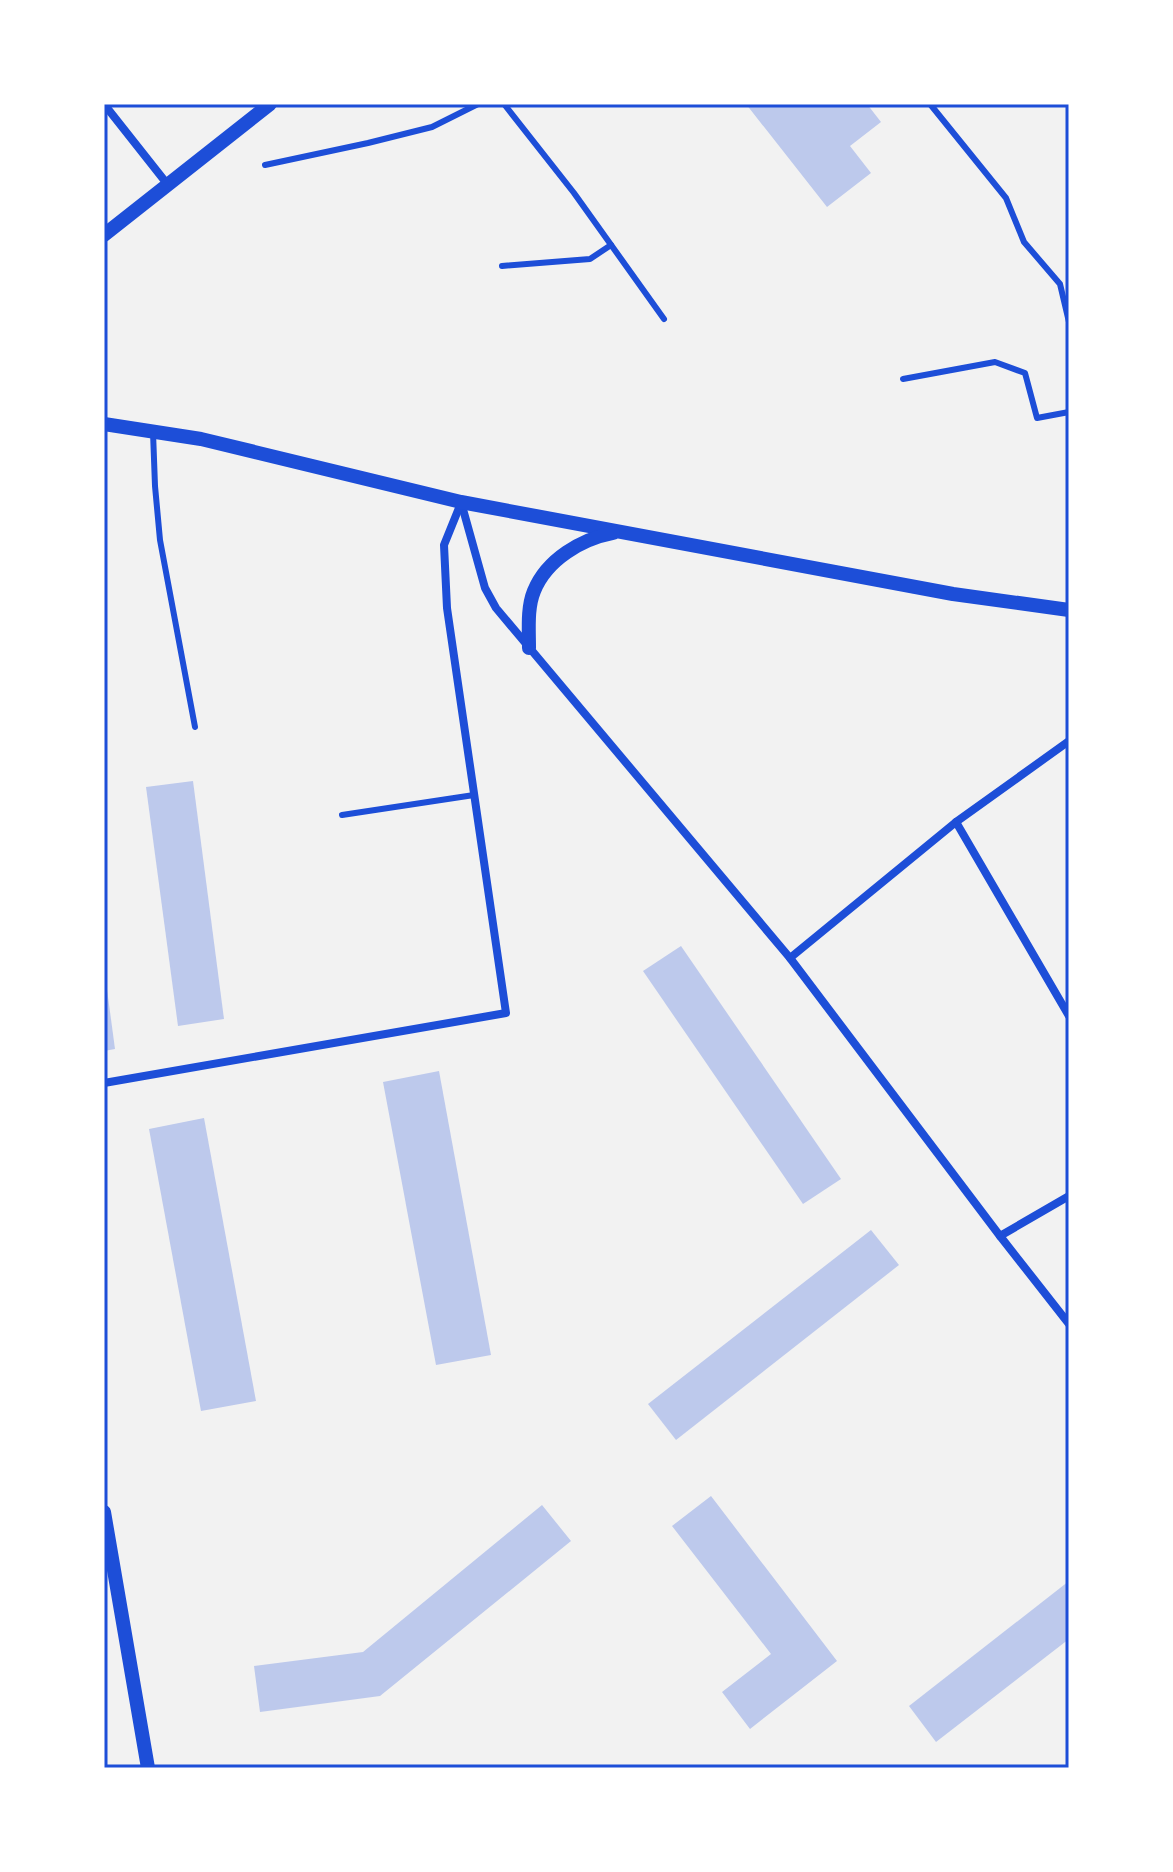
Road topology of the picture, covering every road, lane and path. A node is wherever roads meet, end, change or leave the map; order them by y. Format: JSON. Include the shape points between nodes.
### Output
{"nodes":[{"id":1,"x":104,"y":104,"type":"edge"},
{"id":2,"x":270,"y":104,"type":"edge"},
{"id":3,"x":478,"y":104,"type":"edge"},
{"id":4,"x":504,"y":104,"type":"edge"},
{"id":5,"x":930,"y":104,"type":"edge"},
{"id":6,"x":265,"y":165,"type":"dead end"},
{"id":7,"x":168,"y":185,"type":"junction"},
{"id":8,"x":104,"y":235,"type":"edge"},
{"id":9,"x":611,"y":245,"type":"junction"},
{"id":10,"x":502,"y":266,"type":"dead end"},
{"id":11,"x":1066,"y":295,"type":"edge"},
{"id":12,"x":664,"y":319,"type":"dead end"},
{"id":13,"x":1069,"y":322,"type":"edge"},
{"id":14,"x":903,"y":379,"type":"dead end"},
{"id":15,"x":1069,"y":412,"type":"edge"},
{"id":16,"x":104,"y":424,"type":"edge"},
{"id":17,"x":153,"y":432,"type":"junction"},
{"id":18,"x":461,"y":502,"type":"junction"},
{"id":19,"x":620,"y":532,"type":"junction"},
{"id":20,"x":1069,"y":610,"type":"edge"},
{"id":21,"x":529,"y":648,"type":"junction"},
{"id":22,"x":195,"y":727,"type":"dead end"},
{"id":23,"x":1069,"y":741,"type":"edge"},
{"id":24,"x":474,"y":795,"type":"junction"},
{"id":25,"x":342,"y":815,"type":"dead end"},
{"id":26,"x":956,"y":822,"type":"junction"},
{"id":27,"x":790,"y":958,"type":"junction"},
{"id":28,"x":1069,"y":1016,"type":"edge"},
{"id":29,"x":104,"y":1083,"type":"edge"},
{"id":30,"x":1069,"y":1196,"type":"edge"},
{"id":31,"x":1000,"y":1236,"type":"junction"},
{"id":32,"x":1069,"y":1324,"type":"edge"},
{"id":33,"x":104,"y":1512,"type":"edge"},
{"id":34,"x":148,"y":1768,"type":"edge"}],
"edges":[{"from":1,"to":7,"type":"street"},
{"from":2,"to":7,"type":"street"},
{"from":3,"to":6,"type":"lane","via":[[432,127]]},
{"from":4,"to":9,"type":"lane"},
{"from":5,"to":11,"type":"lane","via":[[1006,198],[1024,242]]},
{"from":7,"to":8,"type":"street"},
{"from":9,"to":10,"type":"lane","via":[[590,259]]},
{"from":9,"to":12,"type":"lane"},
{"from":11,"to":13,"type":"lane"},
{"from":14,"to":15,"type":"lane","via":[[995,362],[1025,373],[1037,418]]},
{"from":16,"to":17,"type":"street"},
{"from":17,"to":18,"type":"street"},
{"from":17,"to":22,"type":"lane","via":[[160,540]]},
{"from":18,"to":19,"type":"street"},
{"from":18,"to":21,"type":"street","via":[[485,588]]},
{"from":18,"to":24,"type":"street","via":[[444,545],[444,561]]},
{"from":19,"to":20,"type":"street","via":[[953,594]]},
{"from":19,"to":21,"type":"street","via":[[579,543],[545,573],[530,606]]},
{"from":21,"to":27,"type":"street"},
{"from":23,"to":26,"type":"street"},
{"from":24,"to":25,"type":"lane"},
{"from":24,"to":29,"type":"street","via":[[506,1013]]},
{"from":26,"to":27,"type":"street"},
{"from":26,"to":28,"type":"street"},
{"from":27,"to":31,"type":"street"},
{"from":30,"to":31,"type":"street"},
{"from":31,"to":32,"type":"street"},
{"from":33,"to":34,"type":"street"}]}
